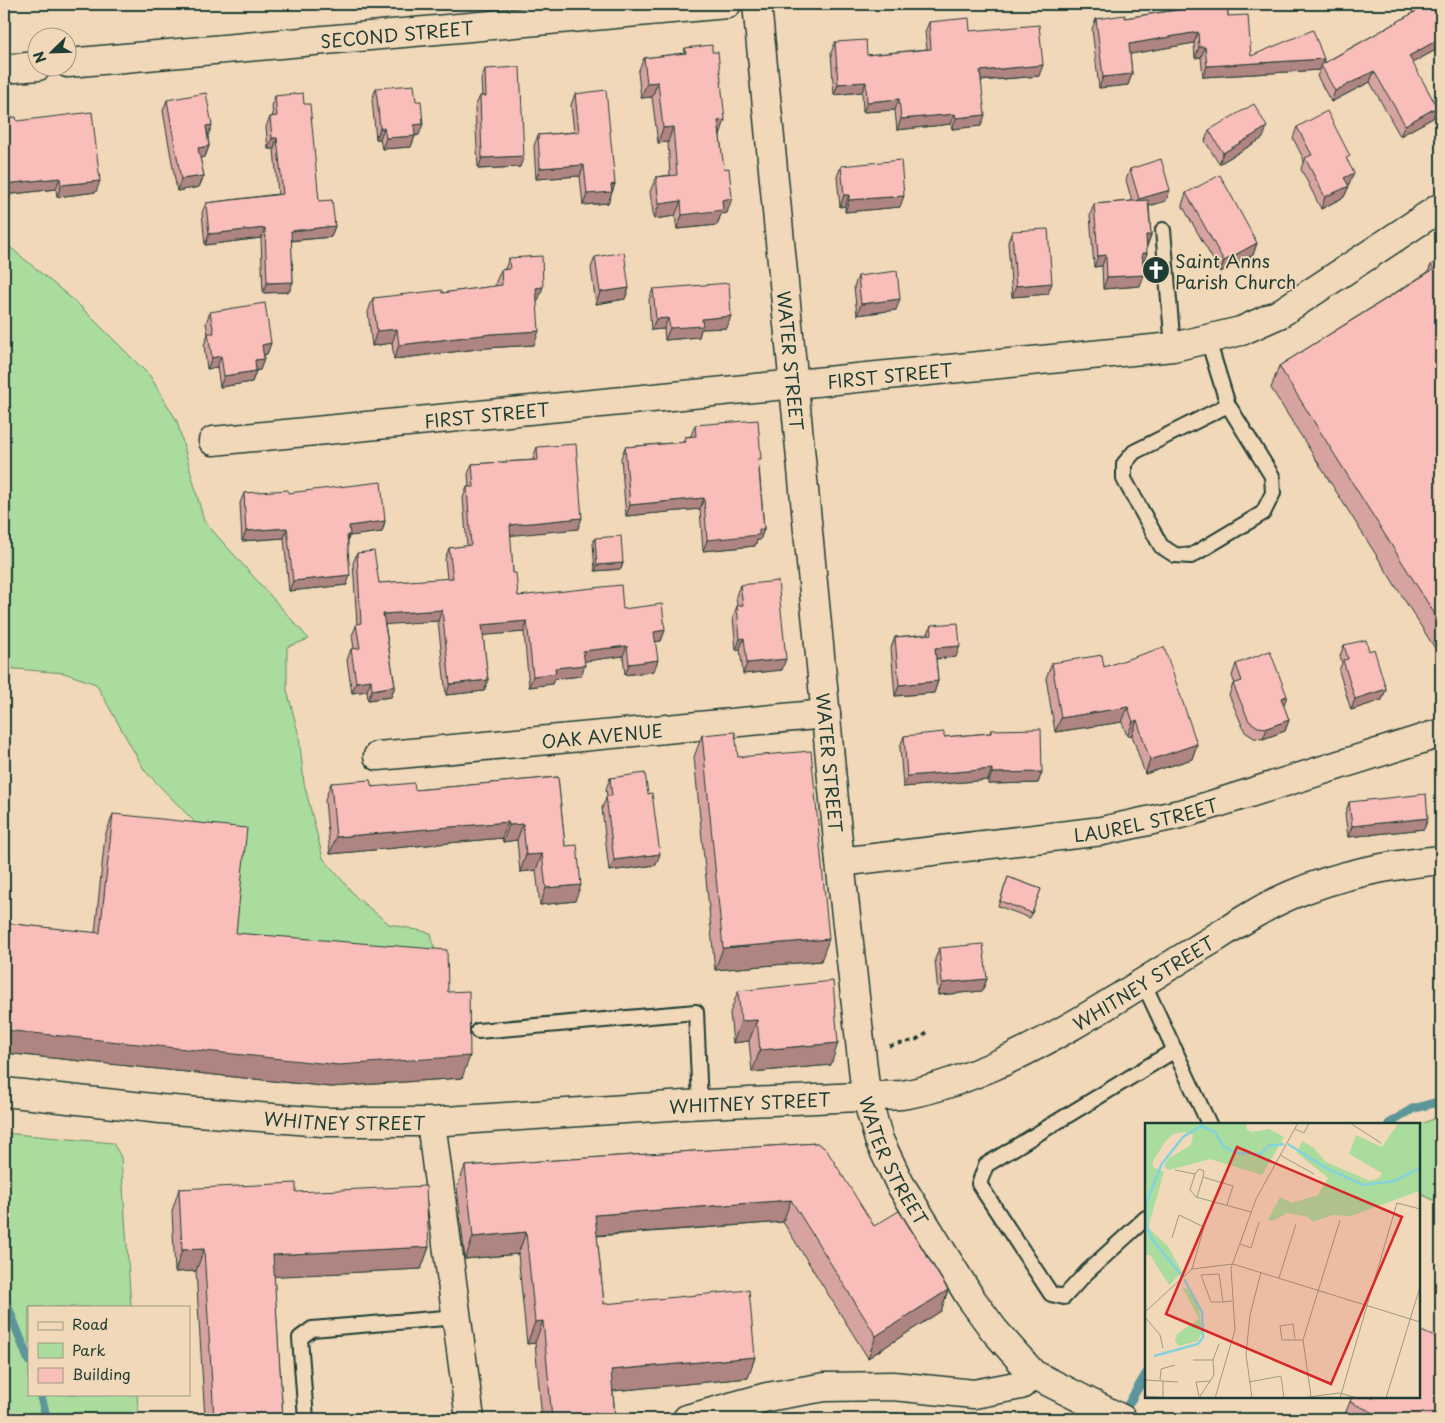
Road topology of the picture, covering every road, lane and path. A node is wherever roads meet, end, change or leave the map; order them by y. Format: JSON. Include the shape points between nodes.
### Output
{"nodes":[{"id":1,"x":727,"y":4,"type":"edge"},
{"id":2,"x":757,"y":4,"type":"edge"},
{"id":3,"x":78,"y":62,"type":"edge"},
{"id":4,"x":28,"y":67,"type":"edge"},
{"id":5,"x":4,"y":69,"type":"edge"},
{"id":6,"x":1441,"y":206,"type":"edge"},
{"id":7,"x":1163,"y":230,"type":"dead end"},
{"id":8,"x":1208,"y":340,"type":"junction"},
{"id":9,"x":1173,"y":346,"type":"junction"},
{"id":10,"x":794,"y":384,"type":"junction"},
{"id":11,"x":1228,"y":405,"type":"junction"},
{"id":12,"x":213,"y":440,"type":"dead end"},
{"id":13,"x":826,"y":714,"type":"junction"},
{"id":14,"x":1441,"y":733,"type":"edge"},
{"id":15,"x":378,"y":756,"type":"dead end"},
{"id":16,"x":1441,"y":860,"type":"edge"},
{"id":17,"x":840,"y":862,"type":"junction"},
{"id":18,"x":1143,"y":982,"type":"junction"},
{"id":19,"x":930,"y":1030,"type":"dead end"},
{"id":20,"x":478,"y":1031,"type":"dead end"},
{"id":21,"x":888,"y":1046,"type":"dead end"},
{"id":22,"x":1175,"y":1050,"type":"junction"},
{"id":23,"x":4,"y":1092,"type":"edge"},
{"id":24,"x":866,"y":1095,"type":"junction"},
{"id":25,"x":700,"y":1104,"type":"junction"},
{"id":26,"x":431,"y":1122,"type":"junction"},
{"id":27,"x":1209,"y":1123,"type":"edge"},
{"id":28,"x":1145,"y":1219,"type":"edge"},
{"id":29,"x":457,"y":1317,"type":"junction"},
{"id":30,"x":1033,"y":1374,"type":"junction"},
{"id":31,"x":306,"y":1419,"type":"edge"},
{"id":32,"x":470,"y":1419,"type":"edge"},
{"id":33,"x":687,"y":1419,"type":"edge"},
{"id":34,"x":1122,"y":1419,"type":"edge"}],
"edges":[{"from":1,"to":3,"type":"street","name":"SECOND STREET"},
{"from":2,"to":10,"type":"street","name":"WATER STREET"},
{"from":4,"to":5,"type":"street"},
{"from":6,"to":8,"type":"street","name":"FIRST STREET","via":[[1279,314],[1241,331]]},
{"from":7,"to":9,"type":"lane"},
{"from":8,"to":9,"type":"street","name":"FIRST STREET"},
{"from":8,"to":11,"type":"lane"},
{"from":9,"to":10,"type":"street","name":"FIRST STREET"},
{"from":10,"to":12,"type":"street","name":"FIRST STREET"},
{"from":10,"to":13,"type":"street","name":"WATER STREET"},
{"from":11,"to":11,"type":"lane","via":[[1272,476],[1272,493],[1263,513],[1191,556],[1175,556],[1161,546],[1124,479],[1124,464],[1134,452]]},
{"from":13,"to":15,"type":"street","name":"OAK AVENUE"},
{"from":13,"to":17,"type":"street","name":"WATER STREET"},
{"from":14,"to":17,"type":"street","name":"LAUREL STREET","via":[[1189,812],[1102,831]]},
{"from":16,"to":18,"type":"street","name":"WHITNEY STREET","via":[[1393,865],[1343,876],[1290,896]]},
{"from":17,"to":24,"type":"street","name":"WATER STREET"},
{"from":18,"to":22,"type":"lane"},
{"from":18,"to":24,"type":"street","name":"WHITNEY STREET","via":[[1052,1039],[958,1080],[926,1091]]},
{"from":19,"to":21,"type":"path","via":[[916,1040]]},
{"from":20,"to":25,"type":"lane","via":[[696,1012]]},
{"from":22,"to":27,"type":"lane"},
{"from":22,"to":28,"type":"lane","via":[[986,1165],[979,1184],[1051,1294],[1064,1298],[1087,1272]]},
{"from":23,"to":26,"type":"street","name":"WHITNEY STREET","via":[[161,1110],[312,1121]]},
{"from":24,"to":25,"type":"street","name":"WHITNEY STREET"},
{"from":24,"to":30,"type":"street","name":"WATER STREET","via":[[879,1140],[900,1184],[970,1297]]},
{"from":25,"to":26,"type":"street","name":"WHITNEY STREET"},
{"from":26,"to":29,"type":"street"},
{"from":29,"to":31,"type":"lane","via":[[312,1328],[300,1338]]},
{"from":29,"to":32,"type":"street"},
{"from":30,"to":33,"type":"street","via":[[1021,1385],[974,1394],[893,1386],[825,1387],[767,1397]]},
{"from":30,"to":34,"type":"street","name":"WATER STREET"}]}
